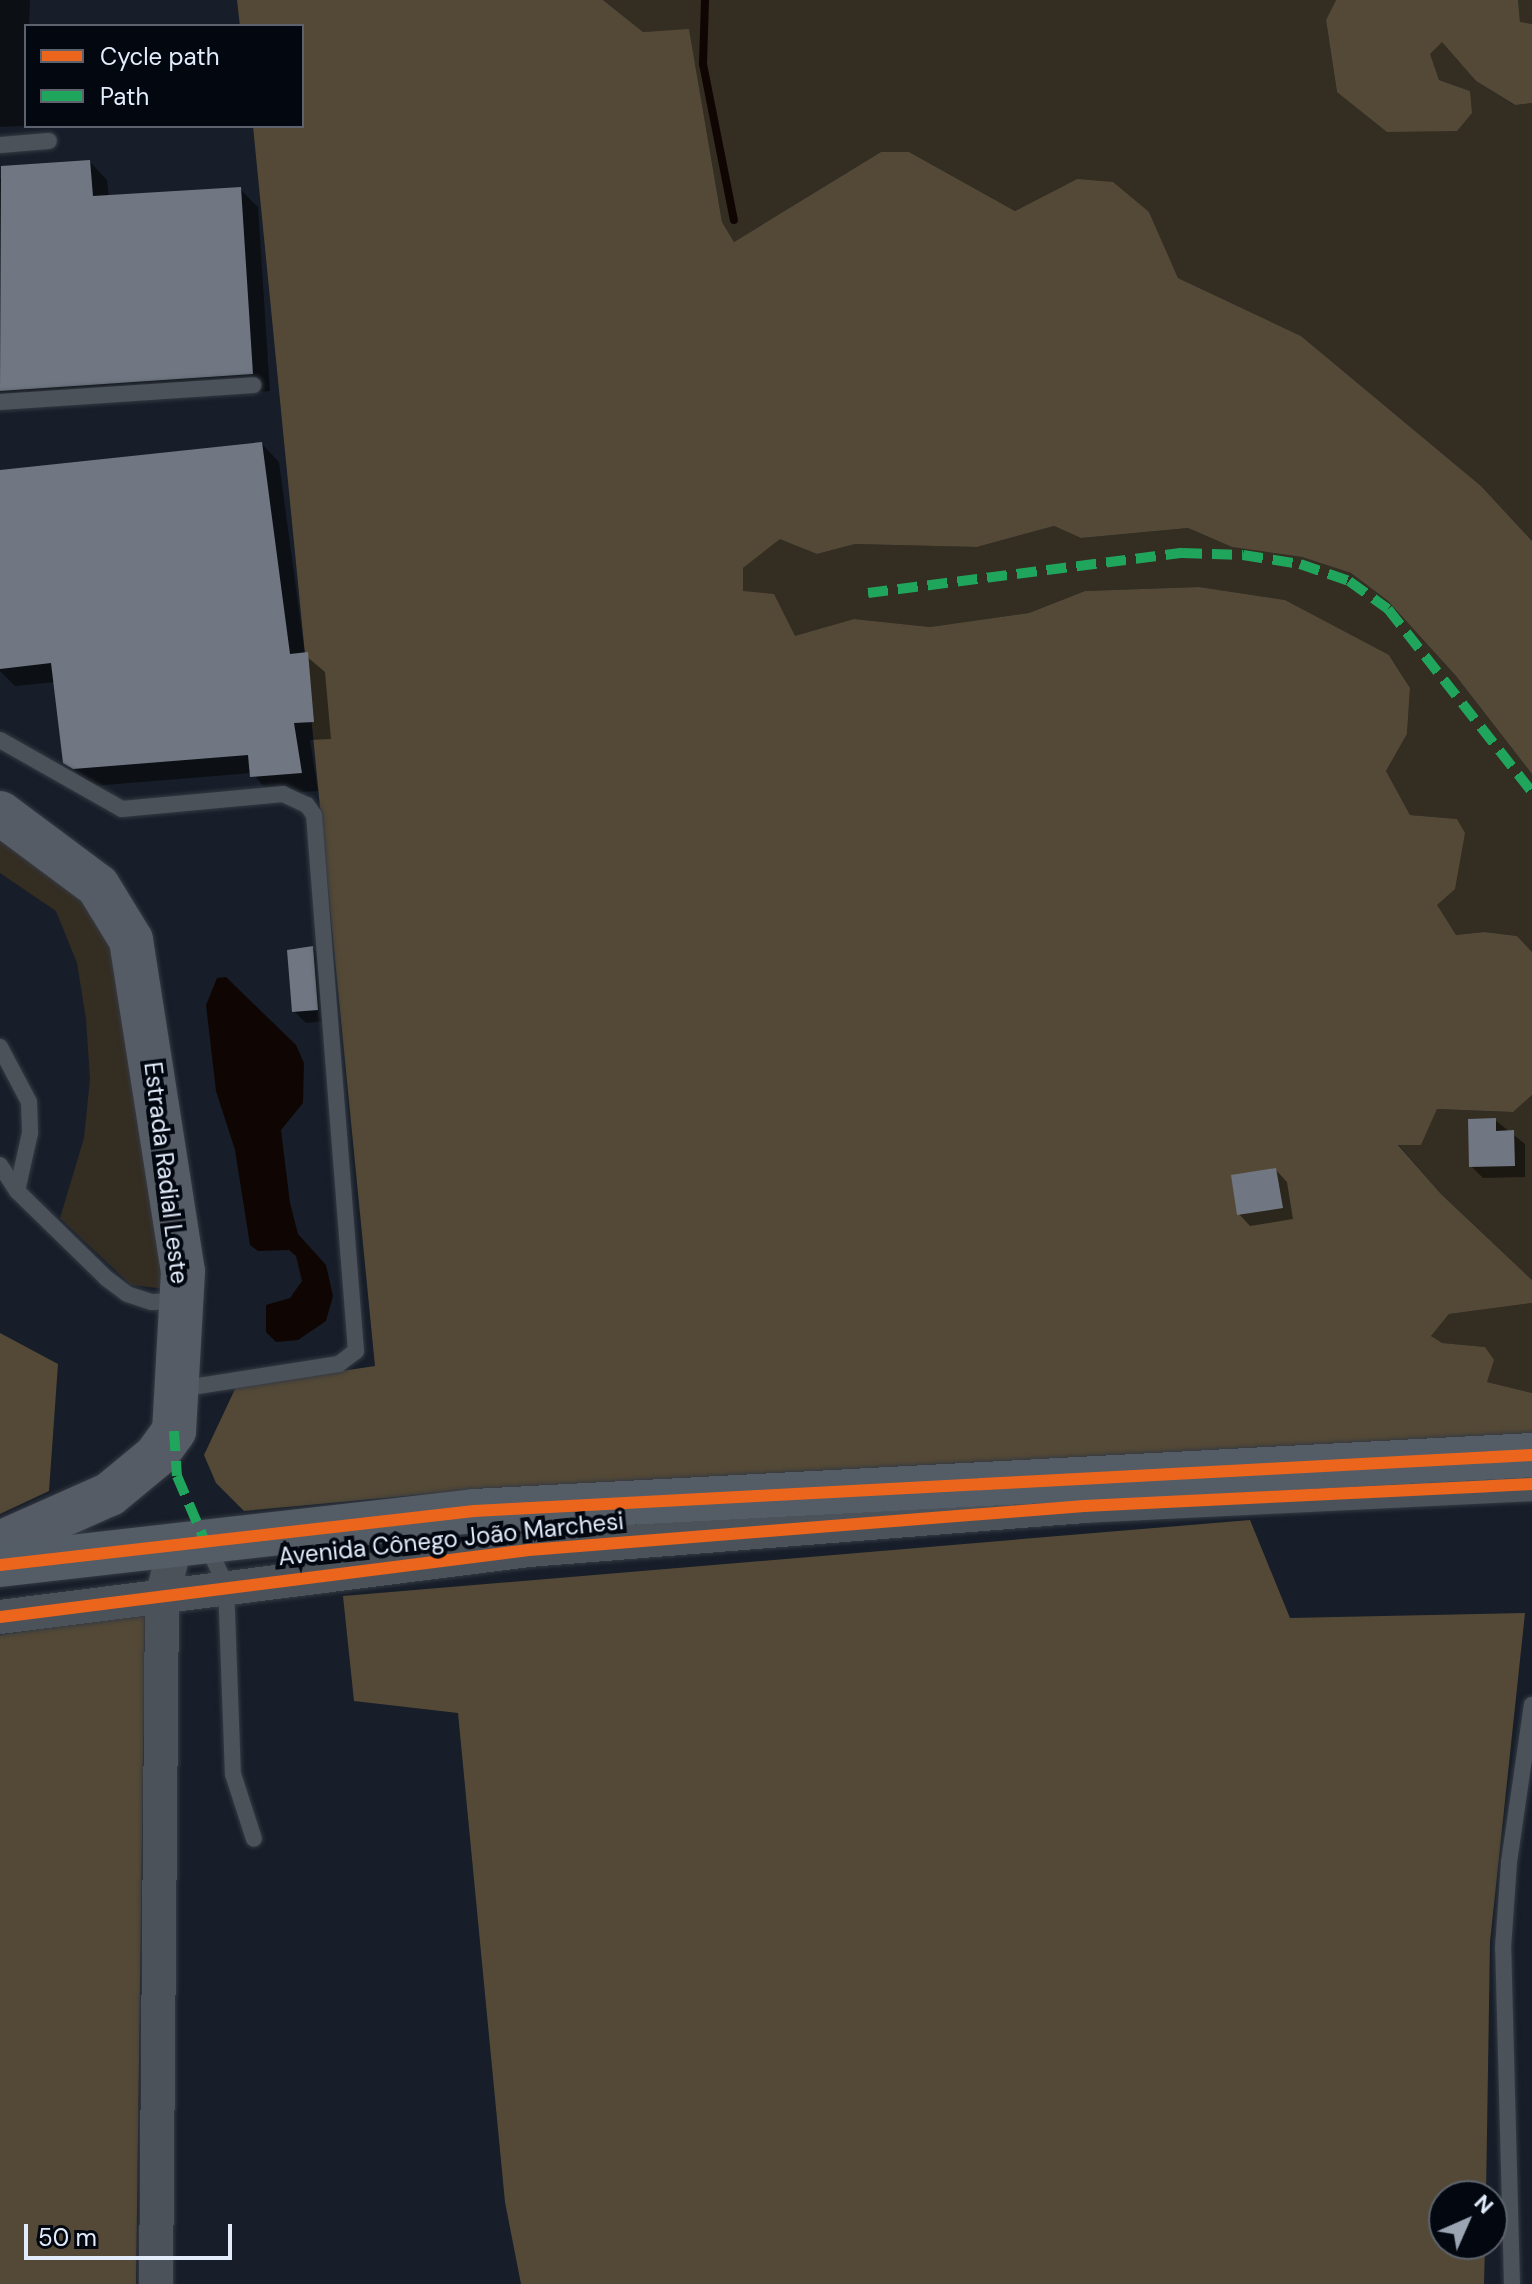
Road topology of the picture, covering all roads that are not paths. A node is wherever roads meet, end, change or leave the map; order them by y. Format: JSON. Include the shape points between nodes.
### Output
{"nodes":[{"id":1,"x":49,"y":141,"type":"dead end"},
{"id":2,"x":0,"y":145,"type":"edge"},
{"id":3,"x":253,"y":385,"type":"dead end"},
{"id":4,"x":0,"y":402,"type":"edge"},
{"id":5,"x":0,"y":740,"type":"edge"},
{"id":6,"x":0,"y":813,"type":"edge"},
{"id":7,"x":0,"y":1047,"type":"edge"},
{"id":8,"x":0,"y":1165,"type":"edge"},
{"id":9,"x":17,"y":1191,"type":"junction"},
{"id":10,"x":182,"y":1301,"type":"junction"},
{"id":11,"x":179,"y":1389,"type":"junction"},
{"id":12,"x":1532,"y":1455,"type":"edge"},
{"id":13,"x":1532,"y":1484,"type":"edge"},
{"id":14,"x":190,"y":1541,"type":"junction"},
{"id":15,"x":0,"y":1543,"type":"edge"},
{"id":16,"x":0,"y":1565,"type":"edge"},
{"id":17,"x":226,"y":1585,"type":"junction"},
{"id":18,"x":162,"y":1597,"type":"junction"},
{"id":19,"x":0,"y":1617,"type":"edge"},
{"id":20,"x":1532,"y":1705,"type":"edge"},
{"id":21,"x":254,"y":1839,"type":"dead end"},
{"id":22,"x":156,"y":2284,"type":"edge"},
{"id":23,"x":1512,"y":2284,"type":"edge"}],
"edges":[{"from":1,"to":2,"type":"lane"},
{"from":3,"to":4,"type":"lane"},
{"from":5,"to":11,"type":"lane","via":[[122,809],[283,794],[307,805],[314,815],[356,1351],[339,1364]]},
{"from":6,"to":10,"type":"street","name":"Estrada Radial Leste","via":[[98,886],[131,940],[183,1271]]},
{"from":7,"to":9,"type":"lane","via":[[29,1102],[30,1133]]},
{"from":8,"to":9,"type":"lane"},
{"from":9,"to":10,"type":"lane","via":[[127,1294],[152,1302]]},
{"from":10,"to":11,"type":"street","name":"Estrada Radial Leste"},
{"from":11,"to":15,"type":"street","name":"Estrada Radial Leste","via":[[174,1431],[134,1477],[110,1494]]},
{"from":12,"to":14,"type":"main road","via":[[490,1510]]},
{"from":13,"to":17,"type":"street","name":"Avenida Cônego João Marchesi","via":[[1084,1506],[529,1550]]},
{"from":14,"to":16,"type":"main road"},
{"from":14,"to":17,"type":"lane"},
{"from":14,"to":18,"type":"street"},
{"from":17,"to":18,"type":"street","name":"Avenida Cônego João Marchesi"},
{"from":17,"to":21,"type":"lane","via":[[233,1774]]},
{"from":18,"to":19,"type":"street","name":"Avenida Cônego João Marchesi"},
{"from":18,"to":22,"type":"street"},
{"from":20,"to":23,"type":"lane","via":[[1509,1862],[1503,1948]]}]}
